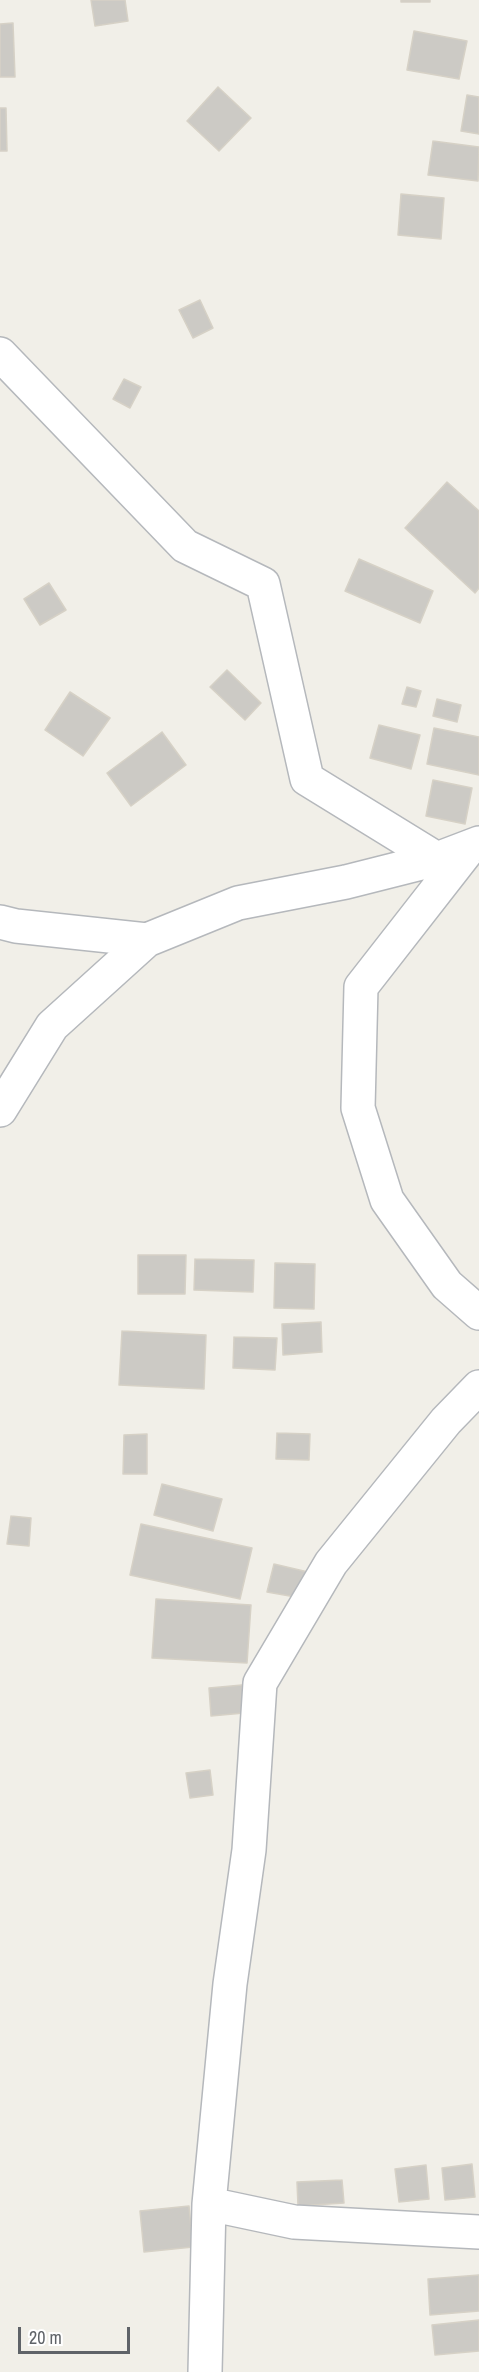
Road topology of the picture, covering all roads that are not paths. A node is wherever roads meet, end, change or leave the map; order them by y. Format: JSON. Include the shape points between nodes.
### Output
{"nodes":[{"id":1,"x":0,"y":354,"type":"edge"},
{"id":2,"x":475,"y":844,"type":"edge"},
{"id":3,"x":437,"y":859,"type":"junction"},
{"id":4,"x":0,"y":922,"type":"edge"},
{"id":5,"x":147,"y":940,"type":"junction"},
{"id":6,"x":0,"y":1110,"type":"edge"},
{"id":7,"x":479,"y":1313,"type":"edge"},
{"id":8,"x":479,"y":1387,"type":"edge"},
{"id":9,"x":209,"y":2204,"type":"junction"},
{"id":10,"x":479,"y":2232,"type":"edge"},
{"id":11,"x":205,"y":2372,"type":"edge"}],
"edges":[{"from":1,"to":3,"type":"street","via":[[185,546],[263,584],[307,779]]},
{"from":2,"to":3,"type":"street"},
{"from":2,"to":7,"type":"street","via":[[361,987],[358,1108],[387,1200],[447,1285]]},
{"from":3,"to":5,"type":"street","via":[[238,903]]},
{"from":4,"to":5,"type":"street"},
{"from":5,"to":6,"type":"street","via":[[52,1026]]},
{"from":8,"to":9,"type":"street","via":[[446,1421],[331,1563],[260,1683],[249,1850],[230,1984]]},
{"from":9,"to":10,"type":"street","via":[[294,2222]]},
{"from":9,"to":11,"type":"street"}]}
